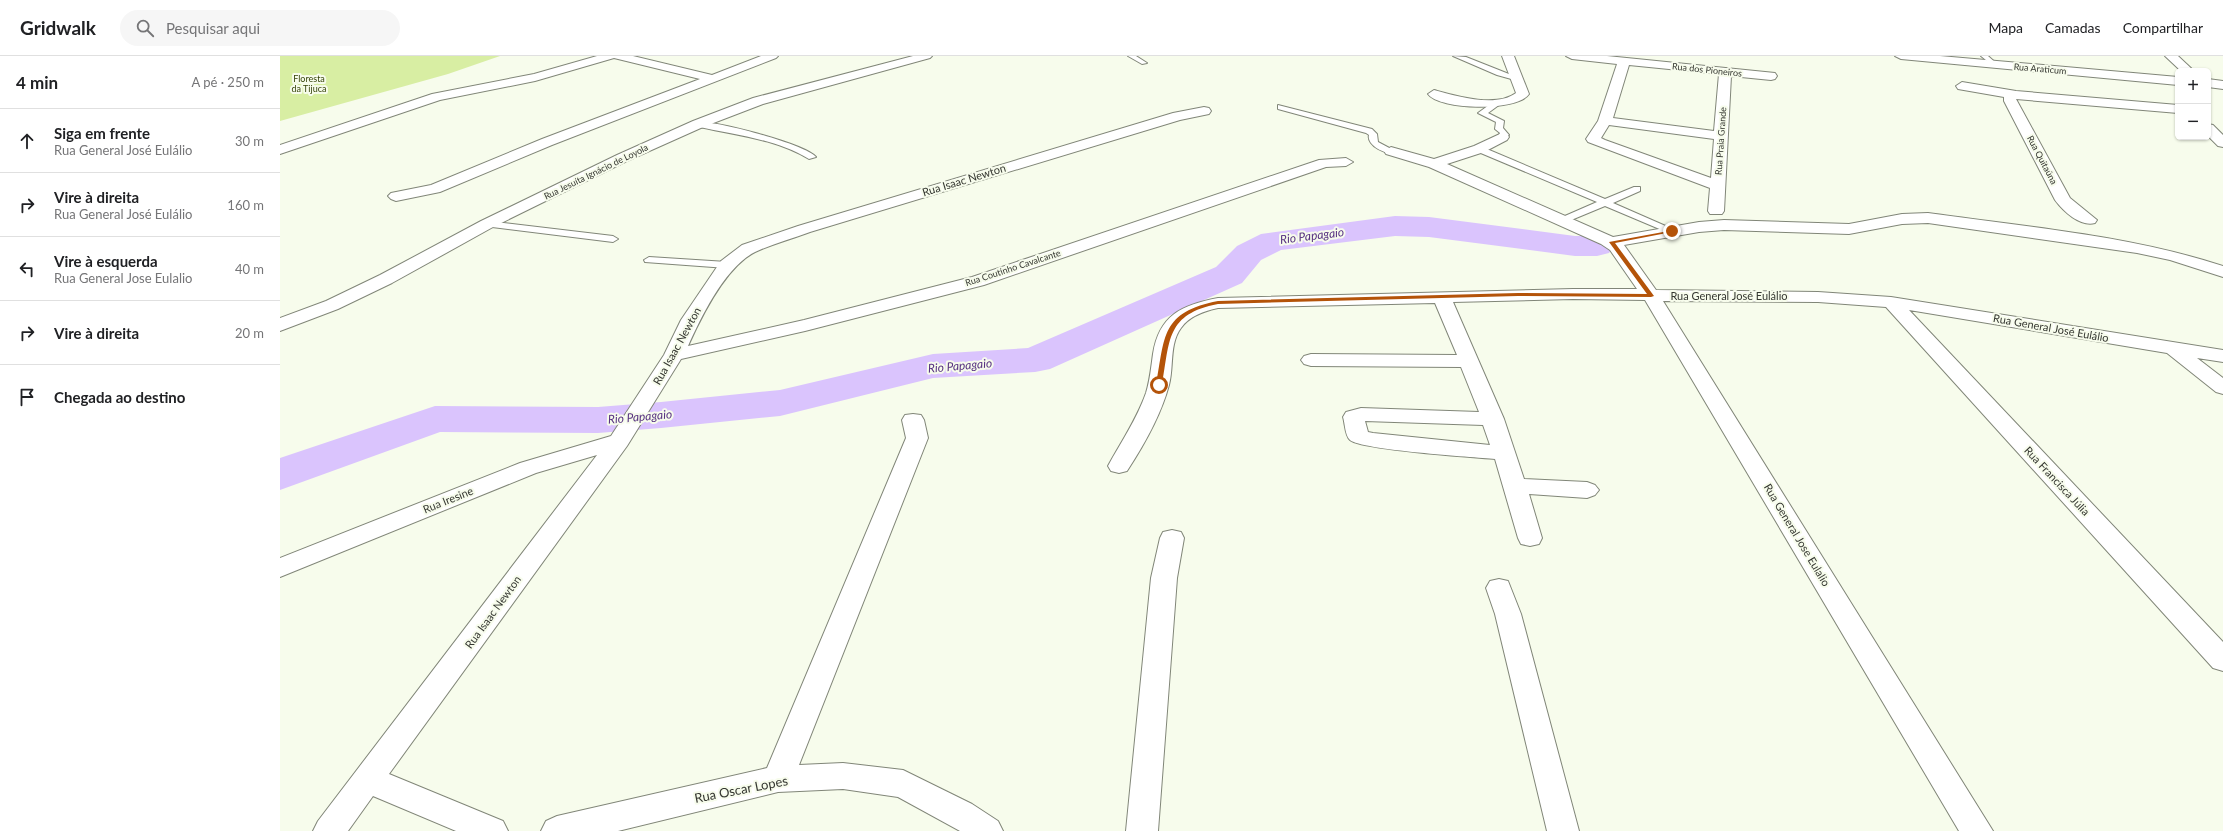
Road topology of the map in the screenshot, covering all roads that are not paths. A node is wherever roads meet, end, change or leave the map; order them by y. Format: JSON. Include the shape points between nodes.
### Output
{"nodes":[{"id":1,"x":610,"y":56,"type":"edge"},
{"id":2,"x":618,"y":56,"type":"edge"},
{"id":3,"x":772,"y":56,"type":"edge"},
{"id":4,"x":926,"y":56,"type":"edge"},
{"id":5,"x":1131,"y":56,"type":"edge"},
{"id":6,"x":1456,"y":56,"type":"edge"},
{"id":7,"x":1508,"y":56,"type":"edge"},
{"id":8,"x":1572,"y":56,"type":"edge"},
{"id":9,"x":1901,"y":56,"type":"edge"},
{"id":10,"x":1984,"y":56,"type":"edge"},
{"id":11,"x":2171,"y":56,"type":"edge"},
{"id":12,"x":1624,"y":61,"type":"junction"},
{"id":13,"x":1676,"y":61,"type":"edge"},
{"id":14,"x":1144,"y":63,"type":"dead end"},
{"id":15,"x":1994,"y":64,"type":"junction"},
{"id":16,"x":2185,"y":68,"type":"edge"},
{"id":17,"x":1725,"y":72,"type":"junction"},
{"id":18,"x":2073,"y":72,"type":"junction"},
{"id":19,"x":1771,"y":76,"type":"dead end"},
{"id":20,"x":711,"y":78,"type":"junction"},
{"id":21,"x":1515,"y":78,"type":"junction"},
{"id":22,"x":2175,"y":81,"type":"edge"},
{"id":23,"x":2211,"y":83,"type":"edge"},
{"id":24,"x":2223,"y":85,"type":"edge"},
{"id":25,"x":1962,"y":86,"type":"dead end"},
{"id":26,"x":1434,"y":94,"type":"dead end"},
{"id":27,"x":2016,"y":95,"type":"junction"},
{"id":28,"x":2101,"y":101,"type":"junction"},
{"id":29,"x":1499,"y":102,"type":"junction"},
{"id":30,"x":1280,"y":107,"type":"dead end"},
{"id":31,"x":2175,"y":110,"type":"edge"},
{"id":32,"x":1204,"y":111,"type":"dead end"},
{"id":33,"x":1605,"y":121,"type":"junction"},
{"id":34,"x":698,"y":124,"type":"junction"},
{"id":35,"x":2211,"y":131,"type":"edge"},
{"id":36,"x":1721,"y":136,"type":"junction"},
{"id":37,"x":1502,"y":137,"type":"joint"},
{"id":38,"x":2223,"y":143,"type":"edge"},
{"id":39,"x":1479,"y":148,"type":"junction"},
{"id":40,"x":280,"y":150,"type":"edge"},
{"id":41,"x":1391,"y":151,"type":"joint"},
{"id":42,"x":812,"y":157,"type":"dead end"},
{"id":43,"x":1346,"y":162,"type":"dead end"},
{"id":44,"x":1434,"y":164,"type":"junction"},
{"id":45,"x":1718,"y":186,"type":"junction"},
{"id":46,"x":1637,"y":189,"type":"dead end"},
{"id":47,"x":396,"y":196,"type":"dead end"},
{"id":48,"x":1605,"y":202,"type":"junction"},
{"id":49,"x":1716,"y":210,"type":"dead end"},
{"id":50,"x":2089,"y":220,"type":"dead end"},
{"id":51,"x":1561,"y":221,"type":"junction"},
{"id":52,"x":487,"y":224,"type":"junction"},
{"id":53,"x":1672,"y":231,"type":"junction"},
{"id":54,"x":613,"y":239,"type":"dead end"},
{"id":55,"x":1611,"y":242,"type":"junction"},
{"id":56,"x":649,"y":260,"type":"dead end"},
{"id":57,"x":727,"y":265,"type":"junction"},
{"id":58,"x":2223,"y":272,"type":"edge"},
{"id":59,"x":1651,"y":296,"type":"junction"},
{"id":60,"x":1442,"y":297,"type":"junction"},
{"id":61,"x":1891,"y":302,"type":"junction"},
{"id":62,"x":280,"y":325,"type":"edge"},
{"id":63,"x":2174,"y":349,"type":"junction"},
{"id":64,"x":674,"y":355,"type":"junction"},
{"id":65,"x":2223,"y":356,"type":"edge"},
{"id":66,"x":1311,"y":360,"type":"dead end"},
{"id":67,"x":1470,"y":361,"type":"junction"},
{"id":68,"x":2223,"y":388,"type":"edge"},
{"id":69,"x":1493,"y":419,"type":"junction"},
{"id":70,"x":913,"y":420,"type":"dead end"},
{"id":71,"x":623,"y":435,"type":"junction"},
{"id":72,"x":1505,"y":453,"type":"junction"},
{"id":73,"x":1119,"y":466,"type":"dead end"},
{"id":74,"x":1517,"y":486,"type":"junction"},
{"id":75,"x":1587,"y":490,"type":"dead end"},
{"id":76,"x":1172,"y":538,"type":"dead end"},
{"id":77,"x":1530,"y":538,"type":"dead end"},
{"id":78,"x":280,"y":568,"type":"edge"},
{"id":79,"x":1499,"y":588,"type":"dead end"},
{"id":80,"x":2223,"y":660,"type":"edge"},
{"id":81,"x":778,"y":779,"type":"junction"},
{"id":82,"x":368,"y":780,"type":"junction"},
{"id":83,"x":329,"y":831,"type":"edge"},
{"id":84,"x":492,"y":831,"type":"edge"},
{"id":85,"x":557,"y":831,"type":"edge"},
{"id":86,"x":987,"y":831,"type":"edge"},
{"id":87,"x":1142,"y":831,"type":"edge"},
{"id":88,"x":1563,"y":831,"type":"edge"},
{"id":89,"x":1977,"y":831,"type":"edge"}],
"edges":[{"from":1,"to":40,"type":"street","via":[[534,77],[436,97]]},
{"from":2,"to":20,"type":"street"},
{"from":3,"to":20,"type":"street"},
{"from":4,"to":34,"type":"street","name":"Rua Jesuíta Ignácio de Loyola","via":[[758,100]]},
{"from":5,"to":14,"type":"lane"},
{"from":6,"to":21,"type":"lane","via":[[1477,62],[1500,75]]},
{"from":7,"to":21,"type":"street"},
{"from":8,"to":12,"type":"street","name":"Rua dos Pioneiros"},
{"from":9,"to":15,"type":"street","name":"Rua Araticum"},
{"from":10,"to":15,"type":"lane"},
{"from":11,"to":16,"type":"street"},
{"from":12,"to":13,"type":"street","name":"Rua dos Pioneiros"},
{"from":12,"to":33,"type":"street"},
{"from":13,"to":17,"type":"street","name":"Rua dos Pioneiros"},
{"from":15,"to":18,"type":"street","name":"Rua Araticum"},
{"from":17,"to":19,"type":"street","name":"Rua dos Pioneiros"},
{"from":17,"to":36,"type":"street","name":"Rua Praia Grande"},
{"from":18,"to":22,"type":"street","name":"Rua Araticum"},
{"from":18,"to":28,"type":"street"},
{"from":20,"to":47,"type":"street","via":[[547,142],[435,190]]},
{"from":21,"to":29,"type":"street","via":[[1522,96]]},
{"from":23,"to":24,"type":"street"},
{"from":25,"to":27,"type":"street"},
{"from":26,"to":29,"type":"street","via":[[1443,98],[1482,103]]},
{"from":27,"to":28,"type":"street"},
{"from":27,"to":50,"type":"street","name":"Rua Quitaúna","via":[[2010,96],[2010,101],[2063,200]]},
{"from":28,"to":31,"type":"street"},
{"from":29,"to":37,"type":"lane","via":[[1482,113],[1500,121],[1499,129],[1505,135]]},
{"from":30,"to":41,"type":"lane","via":[[1369,131],[1373,134],[1374,144]]},
{"from":32,"to":57,"type":"street","name":"Rua Isaac Newton","via":[[1178,116],[804,229],[748,249]]},
{"from":33,"to":36,"type":"street"},
{"from":33,"to":45,"type":"street","via":[[1593,139]]},
{"from":34,"to":42,"type":"lane","via":[[765,139],[796,148]]},
{"from":34,"to":52,"type":"street","name":"Rua Jesuíta Ignácio de Loyola"},
{"from":35,"to":38,"type":"street"},
{"from":36,"to":45,"type":"street","name":"Rua Praia Grande"},
{"from":37,"to":39,"type":"street"},
{"from":39,"to":44,"type":"street"},
{"from":39,"to":48,"type":"lane"},
{"from":41,"to":44,"type":"street"},
{"from":43,"to":64,"type":"street","name":"Rua Coutinho Cavalcante","via":[[1324,163],[978,281]]},
{"from":44,"to":51,"type":"street"},
{"from":45,"to":49,"type":"street","name":"Rua Praia Grande"},
{"from":46,"to":48,"type":"lane"},
{"from":48,"to":51,"type":"lane"},
{"from":48,"to":53,"type":"lane"},
{"from":51,"to":55,"type":"street"},
{"from":52,"to":54,"type":"lane"},
{"from":52,"to":62,"type":"street","name":"Rua Jesuíta Ignácio de Loyola","via":[[386,279]]},
{"from":53,"to":55,"type":"street"},
{"from":53,"to":58,"type":"street","via":[[1724,225],[1849,229],[1902,219],[1928,218],[2137,248],[2174,256]]},
{"from":55,"to":59,"type":"street","name":"Rua General Jose Eulalio"},
{"from":56,"to":57,"type":"lane"},
{"from":57,"to":64,"type":"street","name":"Rua Isaac Newton","via":[[690,320]]},
{"from":59,"to":60,"type":"street","name":"Rua General José Eulálio","via":[[1573,294]]},
{"from":59,"to":61,"type":"street","name":"Rua General José Eulálio","via":[[1767,295]]},
{"from":59,"to":89,"type":"street","name":"Rua General Jose Eulalio"},
{"from":60,"to":67,"type":"street"},
{"from":60,"to":73,"type":"street","name":"Rua General José Eulálio","via":[[1218,303],[1196,309],[1179,318],[1172,326],[1167,338],[1159,385],[1146,416]]},
{"from":61,"to":63,"type":"street","name":"Rua General José Eulálio"},
{"from":61,"to":80,"type":"street","name":"Rua Francisca Júlia"},
{"from":63,"to":65,"type":"street","name":"Rua General José Eulálio"},
{"from":63,"to":68,"type":"street"},
{"from":64,"to":71,"type":"street","name":"Rua Isaac Newton"},
{"from":66,"to":67,"type":"street"},
{"from":67,"to":69,"type":"street"},
{"from":69,"to":72,"type":"street"},
{"from":69,"to":72,"type":"street","via":[[1361,414],[1354,418],[1354,422],[1358,436],[1371,440]]},
{"from":70,"to":81,"type":"street","via":[[917,438]]},
{"from":71,"to":78,"type":"street","name":"Rua Iresine","via":[[528,468]]},
{"from":71,"to":82,"type":"street","name":"Rua Isaac Newton"},
{"from":72,"to":74,"type":"street"},
{"from":74,"to":75,"type":"street"},
{"from":74,"to":77,"type":"street"},
{"from":76,"to":87,"type":"street","via":[[1164,578]]},
{"from":79,"to":88,"type":"street","via":[[1508,614]]},
{"from":81,"to":85,"type":"street","name":"Rua Oscar Lopes"},
{"from":81,"to":86,"type":"street","name":"Rua Oscar Lopes","via":[[843,776],[903,784],[961,814]]},
{"from":82,"to":83,"type":"street","name":"Rua Isaac Newton"},
{"from":82,"to":84,"type":"street"}]}
